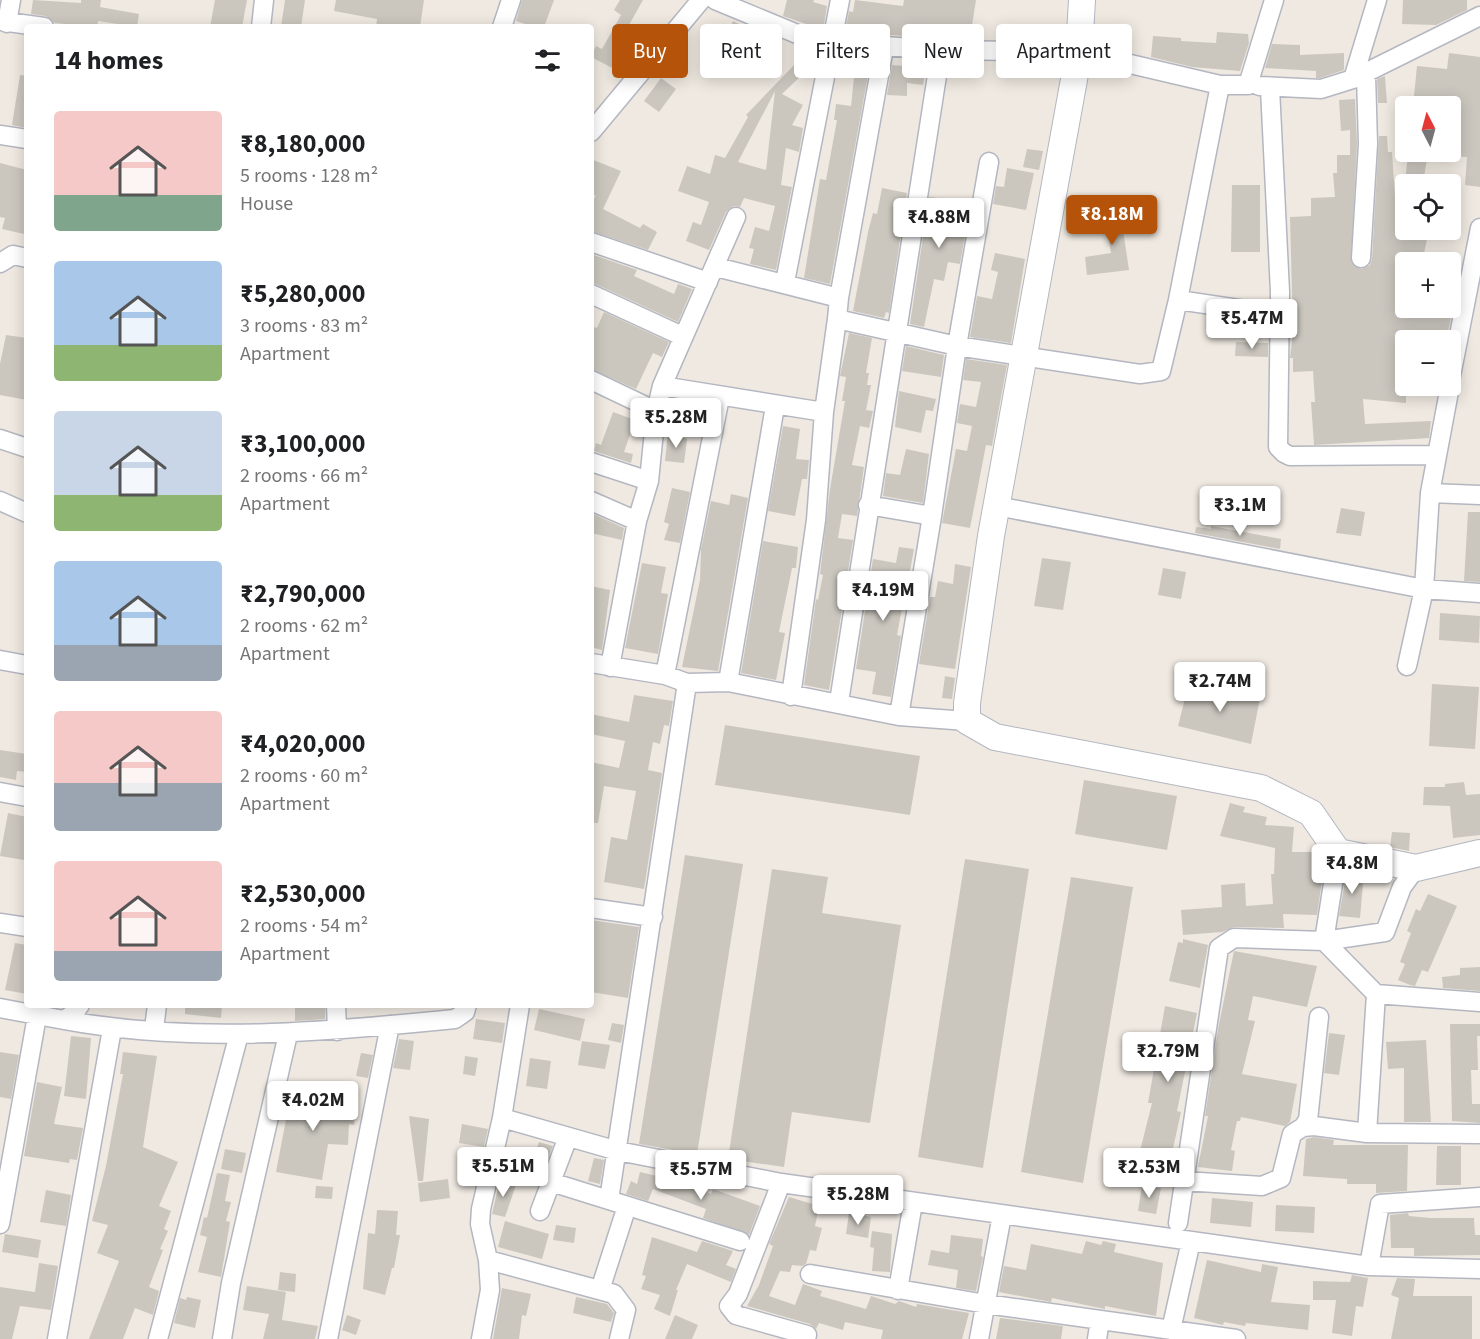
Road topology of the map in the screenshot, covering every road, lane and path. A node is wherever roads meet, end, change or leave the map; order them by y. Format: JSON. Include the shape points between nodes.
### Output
{"nodes":[{"id":1,"x":11,"y":0,"type":"edge"},
{"id":2,"x":264,"y":0,"type":"edge"},
{"id":3,"x":511,"y":0,"type":"edge"},
{"id":4,"x":701,"y":0,"type":"edge"},
{"id":5,"x":715,"y":0,"type":"edge"},
{"id":6,"x":840,"y":0,"type":"edge"},
{"id":7,"x":1082,"y":0,"type":"edge"},
{"id":8,"x":1274,"y":0,"type":"edge"},
{"id":9,"x":1377,"y":0,"type":"edge"},
{"id":10,"x":1480,"y":16,"type":"edge"},
{"id":11,"x":3,"y":22,"type":"edge"},
{"id":12,"x":261,"y":24,"type":"edge"},
{"id":13,"x":503,"y":24,"type":"edge"},
{"id":14,"x":836,"y":24,"type":"edge"},
{"id":15,"x":1081,"y":24,"type":"edge"},
{"id":16,"x":24,"y":25,"type":"edge"},
{"id":17,"x":794,"y":35,"type":"edge"},
{"id":18,"x":1132,"y":64,"type":"edge"},
{"id":19,"x":1360,"y":77,"type":"junction"},
{"id":20,"x":825,"y":78,"type":"edge"},
{"id":21,"x":879,"y":78,"type":"edge"},
{"id":22,"x":937,"y":78,"type":"edge"},
{"id":23,"x":1074,"y":78,"type":"edge"},
{"id":24,"x":1220,"y":85,"type":"junction"},
{"id":25,"x":1248,"y":85,"type":"junction"},
{"id":26,"x":1270,"y":87,"type":"junction"},
{"id":27,"x":594,"y":128,"type":"edge"},
{"id":28,"x":0,"y":135,"type":"edge"},
{"id":29,"x":24,"y":139,"type":"edge"},
{"id":30,"x":989,"y":162,"type":"dead end"},
{"id":31,"x":736,"y":217,"type":"dead end"},
{"id":32,"x":1480,"y":228,"type":"edge"},
{"id":33,"x":594,"y":243,"type":"edge"},
{"id":34,"x":24,"y":257,"type":"edge"},
{"id":35,"x":1361,"y":258,"type":"dead end"},
{"id":36,"x":0,"y":263,"type":"edge"},
{"id":37,"x":712,"y":274,"type":"junction"},
{"id":38,"x":785,"y":282,"type":"junction"},
{"id":39,"x":594,"y":295,"type":"edge"},
{"id":40,"x":839,"y":298,"type":"junction"},
{"id":41,"x":1178,"y":300,"type":"junction"},
{"id":42,"x":1280,"y":315,"type":"junction"},
{"id":43,"x":837,"y":319,"type":"junction"},
{"id":44,"x":1460,"y":330,"type":"edge"},
{"id":45,"x":899,"y":334,"type":"junction"},
{"id":46,"x":682,"y":336,"type":"junction"},
{"id":47,"x":957,"y":346,"type":"junction"},
{"id":48,"x":1024,"y":358,"type":"junction"},
{"id":49,"x":594,"y":381,"type":"edge"},
{"id":50,"x":662,"y":386,"type":"junction"},
{"id":51,"x":1447,"y":396,"type":"edge"},
{"id":52,"x":720,"y":397,"type":"junction"},
{"id":53,"x":775,"y":406,"type":"junction"},
{"id":54,"x":656,"y":411,"type":"junction"},
{"id":55,"x":824,"y":412,"type":"junction"},
{"id":56,"x":0,"y":439,"type":"edge"},
{"id":57,"x":24,"y":447,"type":"edge"},
{"id":58,"x":1436,"y":455,"type":"junction"},
{"id":59,"x":594,"y":463,"type":"edge"},
{"id":60,"x":649,"y":481,"type":"junction"},
{"id":61,"x":1430,"y":493,"type":"junction"},
{"id":62,"x":1480,"y":495,"type":"edge"},
{"id":63,"x":0,"y":501,"type":"edge"},
{"id":64,"x":594,"y":502,"type":"edge"},
{"id":65,"x":868,"y":505,"type":"junction"},
{"id":66,"x":997,"y":506,"type":"junction"},
{"id":67,"x":24,"y":512,"type":"edge"},
{"id":68,"x":932,"y":516,"type":"junction"},
{"id":69,"x":638,"y":521,"type":"junction"},
{"id":70,"x":1424,"y":589,"type":"junction"},
{"id":71,"x":1480,"y":593,"type":"edge"},
{"id":72,"x":0,"y":660,"type":"edge"},
{"id":73,"x":24,"y":664,"type":"edge"},
{"id":74,"x":594,"y":664,"type":"edge"},
{"id":75,"x":1407,"y":666,"type":"dead end"},
{"id":76,"x":610,"y":667,"type":"junction"},
{"id":77,"x":665,"y":675,"type":"junction"},
{"id":78,"x":728,"y":682,"type":"junction"},
{"id":79,"x":687,"y":683,"type":"junction"},
{"id":80,"x":791,"y":696,"type":"junction"},
{"id":81,"x":839,"y":702,"type":"junction"},
{"id":82,"x":899,"y":716,"type":"junction"},
{"id":83,"x":967,"y":721,"type":"junction"},
{"id":84,"x":0,"y":792,"type":"edge"},
{"id":85,"x":24,"y":796,"type":"edge"},
{"id":86,"x":1338,"y":852,"type":"junction"},
{"id":87,"x":1480,"y":853,"type":"edge"},
{"id":88,"x":1416,"y":867,"type":"junction"},
{"id":89,"x":594,"y":908,"type":"edge"},
{"id":90,"x":653,"y":917,"type":"junction"},
{"id":91,"x":0,"y":923,"type":"edge"},
{"id":92,"x":24,"y":927,"type":"edge"},
{"id":93,"x":1324,"y":941,"type":"junction"},
{"id":94,"x":1376,"y":994,"type":"junction"},
{"id":95,"x":1480,"y":1002,"type":"edge"},
{"id":96,"x":0,"y":1008,"type":"edge"},
{"id":97,"x":78,"y":1008,"type":"edge"},
{"id":98,"x":157,"y":1008,"type":"edge"},
{"id":99,"x":336,"y":1008,"type":"edge"},
{"id":100,"x":466,"y":1008,"type":"edge"},
{"id":101,"x":520,"y":1008,"type":"edge"},
{"id":102,"x":418,"y":1014,"type":"edge"},
{"id":103,"x":37,"y":1016,"type":"junction"},
{"id":104,"x":1319,"y":1017,"type":"dead end"},
{"id":105,"x":64,"y":1020,"type":"junction"},
{"id":106,"x":390,"y":1025,"type":"junction"},
{"id":107,"x":112,"y":1029,"type":"junction"},
{"id":108,"x":154,"y":1029,"type":"junction"},
{"id":109,"x":337,"y":1031,"type":"junction"},
{"id":110,"x":239,"y":1034,"type":"junction"},
{"id":111,"x":288,"y":1034,"type":"junction"},
{"id":112,"x":502,"y":1118,"type":"junction"},
{"id":113,"x":1303,"y":1127,"type":"junction"},
{"id":114,"x":1367,"y":1133,"type":"junction"},
{"id":115,"x":1480,"y":1134,"type":"edge"},
{"id":116,"x":568,"y":1137,"type":"junction"},
{"id":117,"x":618,"y":1151,"type":"junction"},
{"id":118,"x":1184,"y":1181,"type":"junction"},
{"id":119,"x":551,"y":1182,"type":"junction"},
{"id":120,"x":781,"y":1183,"type":"junction"},
{"id":121,"x":1480,"y":1197,"type":"edge"},
{"id":122,"x":618,"y":1203,"type":"junction"},
{"id":123,"x":913,"y":1203,"type":"junction"},
{"id":124,"x":540,"y":1211,"type":"dead end"},
{"id":125,"x":1002,"y":1215,"type":"junction"},
{"id":126,"x":1178,"y":1223,"type":"dead end"},
{"id":127,"x":0,"y":1224,"type":"edge"},
{"id":128,"x":740,"y":1241,"type":"dead end"},
{"id":129,"x":1191,"y":1241,"type":"junction"},
{"id":130,"x":488,"y":1260,"type":"junction"},
{"id":131,"x":1369,"y":1266,"type":"junction"},
{"id":132,"x":1480,"y":1269,"type":"edge"},
{"id":133,"x":810,"y":1274,"type":"dead end"},
{"id":134,"x":600,"y":1290,"type":"junction"},
{"id":135,"x":898,"y":1290,"type":"junction"},
{"id":136,"x":986,"y":1304,"type":"junction"},
{"id":137,"x":1100,"y":1320,"type":"junction"},
{"id":138,"x":1171,"y":1330,"type":"junction"},
{"id":139,"x":765,"y":1331,"type":"edge"},
{"id":140,"x":807,"y":1335,"type":"dead end"},
{"id":141,"x":57,"y":1339,"type":"edge"},
{"id":142,"x":158,"y":1339,"type":"edge"},
{"id":143,"x":222,"y":1339,"type":"edge"},
{"id":144,"x":327,"y":1339,"type":"edge"},
{"id":145,"x":481,"y":1339,"type":"edge"},
{"id":146,"x":619,"y":1339,"type":"edge"},
{"id":147,"x":979,"y":1339,"type":"edge"},
{"id":148,"x":1097,"y":1339,"type":"edge"},
{"id":149,"x":1231,"y":1339,"type":"edge"},
{"id":150,"x":1236,"y":1339,"type":"edge"}],
"edges":[{"from":1,"to":11,"type":"street"},
{"from":2,"to":12,"type":"street"},
{"from":3,"to":13,"type":"street"},
{"from":4,"to":27,"type":"street"},
{"from":5,"to":17,"type":"street"},
{"from":6,"to":14,"type":"street"},
{"from":7,"to":15,"type":"street"},
{"from":8,"to":25,"type":"street"},
{"from":9,"to":19,"type":"street"},
{"from":10,"to":19,"type":"street"},
{"from":11,"to":16,"type":"street"},
{"from":18,"to":24,"type":"street"},
{"from":19,"to":26,"type":"street","via":[[1321,89]]},
{"from":19,"to":35,"type":"street","via":[[1368,144]]},
{"from":20,"to":38,"type":"street"},
{"from":21,"to":40,"type":"street"},
{"from":22,"to":45,"type":"street"},
{"from":23,"to":48,"type":"street"},
{"from":24,"to":25,"type":"street"},
{"from":24,"to":41,"type":"street"},
{"from":25,"to":26,"type":"street"},
{"from":26,"to":42,"type":"street"},
{"from":28,"to":29,"type":"street"},
{"from":30,"to":47,"type":"street"},
{"from":31,"to":37,"type":"street"},
{"from":32,"to":44,"type":"street"},
{"from":33,"to":37,"type":"street"},
{"from":34,"to":36,"type":"street","via":[[13,255]]},
{"from":37,"to":38,"type":"street"},
{"from":37,"to":46,"type":"street"},
{"from":38,"to":40,"type":"street"},
{"from":39,"to":46,"type":"street"},
{"from":40,"to":43,"type":"street"},
{"from":41,"to":42,"type":"street"},
{"from":41,"to":48,"type":"street","via":[[1161,371],[1154,374]]},
{"from":42,"to":58,"type":"street","via":[[1278,447],[1284,453]]},
{"from":43,"to":45,"type":"street"},
{"from":43,"to":55,"type":"street"},
{"from":45,"to":47,"type":"street"},
{"from":45,"to":65,"type":"street"},
{"from":46,"to":50,"type":"street"},
{"from":47,"to":48,"type":"street"},
{"from":47,"to":68,"type":"street"},
{"from":48,"to":66,"type":"street"},
{"from":49,"to":54,"type":"street"},
{"from":50,"to":52,"type":"street"},
{"from":50,"to":54,"type":"street"},
{"from":51,"to":58,"type":"street"},
{"from":52,"to":53,"type":"street"},
{"from":52,"to":77,"type":"street"},
{"from":53,"to":55,"type":"street"},
{"from":53,"to":78,"type":"street"},
{"from":54,"to":60,"type":"street"},
{"from":55,"to":80,"type":"street","via":[[816,520]]},
{"from":56,"to":57,"type":"street"},
{"from":58,"to":61,"type":"street"},
{"from":59,"to":60,"type":"street"},
{"from":60,"to":69,"type":"street"},
{"from":61,"to":62,"type":"street"},
{"from":61,"to":70,"type":"street"},
{"from":63,"to":67,"type":"street"},
{"from":64,"to":69,"type":"street"},
{"from":65,"to":68,"type":"street"},
{"from":65,"to":81,"type":"street"},
{"from":66,"to":70,"type":"street"},
{"from":66,"to":83,"type":"street"},
{"from":68,"to":82,"type":"street"},
{"from":69,"to":76,"type":"street"},
{"from":70,"to":71,"type":"street"},
{"from":70,"to":75,"type":"street"},
{"from":72,"to":73,"type":"street"},
{"from":74,"to":76,"type":"street"},
{"from":76,"to":77,"type":"street"},
{"from":77,"to":79,"type":"street"},
{"from":78,"to":79,"type":"street"},
{"from":78,"to":80,"type":"street"},
{"from":79,"to":90,"type":"street"},
{"from":80,"to":81,"type":"street"},
{"from":81,"to":82,"type":"street"},
{"from":82,"to":83,"type":"street"},
{"from":83,"to":86,"type":"street","via":[[995,737],[1261,789],[1311,813]]},
{"from":84,"to":85,"type":"street"},
{"from":86,"to":88,"type":"street"},
{"from":86,"to":93,"type":"street"},
{"from":87,"to":88,"type":"street"},
{"from":88,"to":93,"type":"street","via":[[1402,887],[1385,932]]},
{"from":89,"to":90,"type":"street"},
{"from":90,"to":117,"type":"street"},
{"from":91,"to":92,"type":"street"},
{"from":93,"to":94,"type":"street"},
{"from":93,"to":118,"type":"street","via":[[1234,938],[1219,948]]},
{"from":94,"to":95,"type":"street"},
{"from":94,"to":114,"type":"street"},
{"from":96,"to":103,"type":"street"},
{"from":97,"to":105,"type":"street"},
{"from":98,"to":108,"type":"street"},
{"from":99,"to":109,"type":"street"},
{"from":100,"to":102,"type":"street","via":[[455,1019]]},
{"from":101,"to":112,"type":"street"},
{"from":102,"to":106,"type":"street"},
{"from":103,"to":105,"type":"street"},
{"from":103,"to":127,"type":"street"},
{"from":104,"to":113,"type":"street","via":[[1308,1120]]},
{"from":105,"to":107,"type":"street"},
{"from":106,"to":109,"type":"street"},
{"from":106,"to":144,"type":"street"},
{"from":107,"to":108,"type":"street"},
{"from":107,"to":141,"type":"street"},
{"from":108,"to":110,"type":"street"},
{"from":109,"to":111,"type":"street"},
{"from":110,"to":111,"type":"street"},
{"from":110,"to":142,"type":"street"},
{"from":111,"to":143,"type":"street","via":[[231,1283]]},
{"from":112,"to":116,"type":"street"},
{"from":112,"to":130,"type":"street","via":[[481,1209],[480,1224]]},
{"from":113,"to":114,"type":"street"},
{"from":113,"to":118,"type":"street","via":[[1292,1134],[1281,1178],[1272,1184]]},
{"from":114,"to":115,"type":"street"},
{"from":116,"to":117,"type":"street"},
{"from":116,"to":119,"type":"street"},
{"from":117,"to":120,"type":"street"},
{"from":117,"to":122,"type":"street"},
{"from":118,"to":126,"type":"street"},
{"from":119,"to":122,"type":"street"},
{"from":119,"to":124,"type":"street"},
{"from":120,"to":123,"type":"street"},
{"from":120,"to":139,"type":"street","via":[[738,1294],[729,1306],[736,1315]]},
{"from":121,"to":131,"type":"street","via":[[1380,1204]]},
{"from":122,"to":128,"type":"street"},
{"from":122,"to":134,"type":"street"},
{"from":123,"to":125,"type":"street"},
{"from":123,"to":135,"type":"street"},
{"from":125,"to":129,"type":"street"},
{"from":125,"to":136,"type":"street"},
{"from":129,"to":131,"type":"street"},
{"from":129,"to":138,"type":"street"},
{"from":130,"to":134,"type":"street"},
{"from":130,"to":145,"type":"street","via":[[490,1290]]},
{"from":131,"to":132,"type":"street"},
{"from":133,"to":135,"type":"street"},
{"from":134,"to":146,"type":"street","via":[[614,1294],[626,1310]]},
{"from":135,"to":136,"type":"street"},
{"from":136,"to":137,"type":"street"},
{"from":136,"to":147,"type":"street"},
{"from":137,"to":138,"type":"street"},
{"from":137,"to":148,"type":"street"},
{"from":138,"to":149,"type":"street"},
{"from":139,"to":140,"type":"street"},
{"from":149,"to":150,"type":"street"}]}
